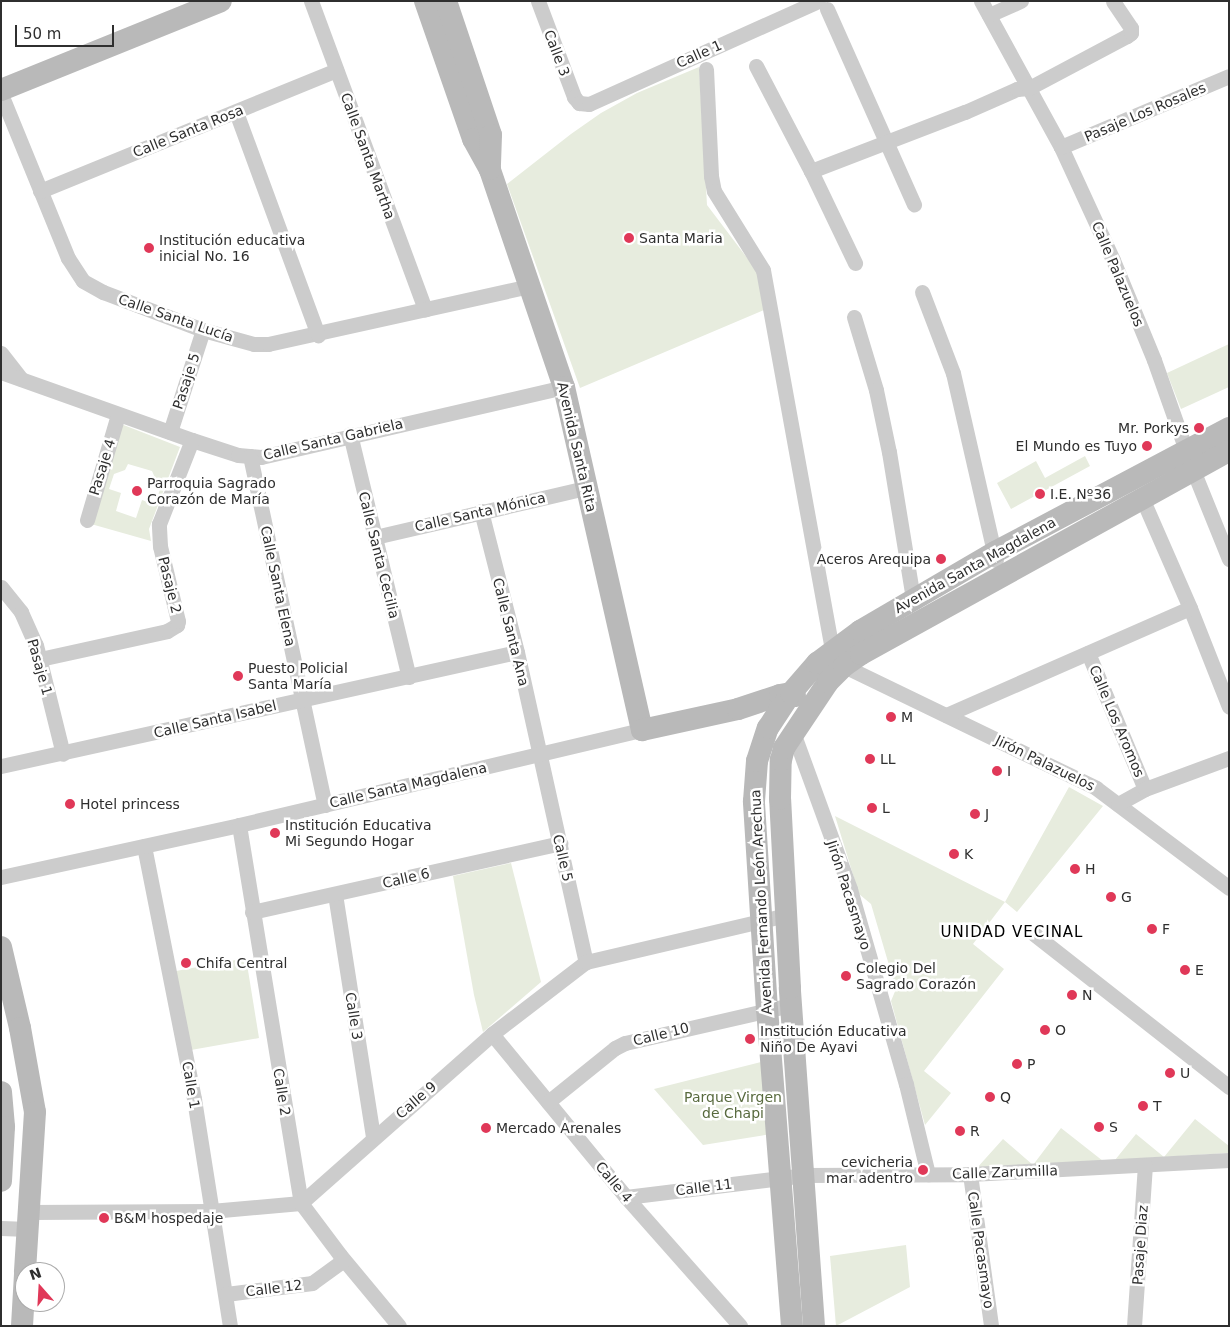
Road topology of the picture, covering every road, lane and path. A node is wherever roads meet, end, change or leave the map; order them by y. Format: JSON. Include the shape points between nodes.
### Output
{"nodes":[{"id":1,"x":221,"y":1,"type":"edge"},
{"id":2,"x":311,"y":1,"type":"edge"},
{"id":3,"x":425,"y":1,"type":"edge"},
{"id":4,"x":446,"y":1,"type":"edge"},
{"id":5,"x":538,"y":1,"type":"edge"},
{"id":6,"x":981,"y":1,"type":"edge"},
{"id":7,"x":1021,"y":1,"type":"edge"},
{"id":8,"x":1113,"y":1,"type":"edge"},
{"id":9,"x":823,"y":5,"type":"edge"},
{"id":10,"x":989,"y":15,"type":"junction"},
{"id":11,"x":756,"y":66,"type":"dead end"},
{"id":12,"x":706,"y":69,"type":"dead end"},
{"id":13,"x":336,"y":70,"type":"junction"},
{"id":14,"x":1229,"y":76,"type":"edge"},
{"id":15,"x":1029,"y":88,"type":"junction"},
{"id":16,"x":1,"y":90,"type":"edge"},
{"id":17,"x":1,"y":94,"type":"edge"},
{"id":18,"x":579,"y":103,"type":"joint"},
{"id":19,"x":236,"y":112,"type":"junction"},
{"id":20,"x":887,"y":142,"type":"junction"},
{"id":21,"x":1061,"y":147,"type":"junction"},
{"id":22,"x":490,"y":170,"type":"junction"},
{"id":23,"x":811,"y":171,"type":"junction"},
{"id":24,"x":40,"y":191,"type":"junction"},
{"id":25,"x":914,"y":204,"type":"dead end"},
{"id":26,"x":855,"y":263,"type":"dead end"},
{"id":27,"x":530,"y":286,"type":"junction"},
{"id":28,"x":922,"y":292,"type":"dead end"},
{"id":29,"x":425,"y":310,"type":"junction"},
{"id":30,"x":854,"y":318,"type":"dead end"},
{"id":31,"x":203,"y":330,"type":"junction"},
{"id":32,"x":318,"y":335,"type":"junction"},
{"id":33,"x":1,"y":353,"type":"edge"},
{"id":34,"x":1,"y":372,"type":"edge"},
{"id":35,"x":21,"y":379,"type":"junction"},
{"id":36,"x":564,"y":387,"type":"junction"},
{"id":37,"x":118,"y":415,"type":"junction"},
{"id":38,"x":1229,"y":428,"type":"edge"},
{"id":39,"x":170,"y":432,"type":"junction"},
{"id":40,"x":350,"y":434,"type":"junction"},
{"id":41,"x":192,"y":440,"type":"junction"},
{"id":42,"x":1229,"y":451,"type":"edge"},
{"id":43,"x":250,"y":456,"type":"junction"},
{"id":44,"x":1190,"y":460,"type":"junction"},
{"id":45,"x":586,"y":488,"type":"junction"},
{"id":46,"x":1142,"y":498,"type":"junction"},
{"id":47,"x":481,"y":511,"type":"junction"},
{"id":48,"x":86,"y":520,"type":"dead end"},
{"id":49,"x":375,"y":537,"type":"junction"},
{"id":50,"x":995,"y":552,"type":"junction"},
{"id":51,"x":1229,"y":559,"type":"edge"},
{"id":52,"x":1000,"y":576,"type":"junction"},
{"id":53,"x":1,"y":587,"type":"edge"},
{"id":54,"x":913,"y":598,"type":"junction"},
{"id":55,"x":1190,"y":608,"type":"junction"},
{"id":56,"x":517,"y":652,"type":"junction"},
{"id":57,"x":1088,"y":653,"type":"junction"},
{"id":58,"x":838,"y":658,"type":"junction"},
{"id":59,"x":40,"y":659,"type":"junction"},
{"id":60,"x":408,"y":676,"type":"junction"},
{"id":61,"x":790,"y":693,"type":"junction"},
{"id":62,"x":302,"y":700,"type":"junction"},
{"id":63,"x":810,"y":706,"type":"junction"},
{"id":64,"x":1229,"y":707,"type":"edge"},
{"id":65,"x":738,"y":710,"type":"junction"},
{"id":66,"x":946,"y":715,"type":"junction"},
{"id":67,"x":772,"y":721,"type":"junction"},
{"id":68,"x":642,"y":730,"type":"junction"},
{"id":69,"x":794,"y":735,"type":"junction"},
{"id":70,"x":63,"y":754,"type":"junction"},
{"id":71,"x":540,"y":754,"type":"junction"},
{"id":72,"x":1229,"y":758,"type":"edge"},
{"id":73,"x":1,"y":766,"type":"edge"},
{"id":74,"x":1145,"y":789,"type":"junction"},
{"id":75,"x":325,"y":804,"type":"junction"},
{"id":76,"x":1118,"y":804,"type":"junction"},
{"id":77,"x":239,"y":825,"type":"junction"},
{"id":78,"x":560,"y":843,"type":"junction"},
{"id":79,"x":144,"y":846,"type":"junction"},
{"id":80,"x":1,"y":877,"type":"edge"},
{"id":81,"x":1229,"y":888,"type":"edge"},
{"id":82,"x":335,"y":894,"type":"junction"},
{"id":83,"x":252,"y":912,"type":"junction"},
{"id":84,"x":787,"y":915,"type":"junction"},
{"id":85,"x":760,"y":921,"type":"junction"},
{"id":86,"x":1034,"y":934,"type":"dead end"},
{"id":87,"x":1,"y":947,"type":"edge"},
{"id":88,"x":586,"y":962,"type":"junction"},
{"id":89,"x":791,"y":1005,"type":"junction"},
{"id":90,"x":767,"y":1010,"type":"junction"},
{"id":91,"x":492,"y":1034,"type":"junction"},
{"id":92,"x":1229,"y":1088,"type":"edge"},
{"id":93,"x":1,"y":1092,"type":"edge"},
{"id":94,"x":548,"y":1102,"type":"junction"},
{"id":95,"x":2,"y":1127,"type":"edge"},
{"id":96,"x":373,"y":1138,"type":"junction"},
{"id":97,"x":1229,"y":1160,"type":"edge"},
{"id":98,"x":1146,"y":1165,"type":"junction"},
{"id":99,"x":928,"y":1174,"type":"junction"},
{"id":100,"x":970,"y":1174,"type":"junction"},
{"id":101,"x":804,"y":1175,"type":"junction"},
{"id":102,"x":781,"y":1178,"type":"junction"},
{"id":103,"x":1,"y":1181,"type":"edge"},
{"id":104,"x":626,"y":1197,"type":"junction"},
{"id":105,"x":301,"y":1203,"type":"junction"},
{"id":106,"x":211,"y":1211,"type":"junction"},
{"id":107,"x":29,"y":1220,"type":"junction"},
{"id":108,"x":1,"y":1228,"type":"edge"},
{"id":109,"x":344,"y":1260,"type":"junction"},
{"id":110,"x":26,"y":1262,"type":"edge"},
{"id":111,"x":226,"y":1294,"type":"junction"},
{"id":112,"x":23,"y":1312,"type":"edge"},
{"id":113,"x":22,"y":1326,"type":"edge"},
{"id":114,"x":230,"y":1326,"type":"edge"},
{"id":115,"x":399,"y":1326,"type":"edge"},
{"id":116,"x":740,"y":1326,"type":"edge"},
{"id":117,"x":792,"y":1326,"type":"edge"},
{"id":118,"x":814,"y":1326,"type":"edge"},
{"id":119,"x":991,"y":1326,"type":"edge"},
{"id":120,"x":1134,"y":1326,"type":"edge"}],
"edges":[{"from":1,"to":16,"type":"main road"},
{"from":2,"to":13,"type":"street","name":"Calle Santa Martha"},
{"from":3,"to":22,"type":"main road","name":"Avenida Santa Rita","via":[[473,139]]},
{"from":4,"to":22,"type":"main road","name":"Avenida Santa Rita","via":[[491,135]]},
{"from":5,"to":18,"type":"street","name":"Calle 3"},
{"from":6,"to":10,"type":"street","name":"Calle Palazuelos"},
{"from":7,"to":10,"type":"street"},
{"from":8,"to":15,"type":"street","via":[[1131,33]]},
{"from":9,"to":18,"type":"street","name":"Calle 1","via":[[589,104]]},
{"from":9,"to":20,"type":"street"},
{"from":10,"to":15,"type":"street","name":"Calle Palazuelos"},
{"from":11,"to":23,"type":"street"},
{"from":12,"to":58,"type":"street","via":[[714,191],[763,270]]},
{"from":13,"to":19,"type":"street","name":"Calle Santa Rosa"},
{"from":13,"to":29,"type":"street","name":"Calle Santa Martha"},
{"from":14,"to":21,"type":"street","name":"Pasaje Los Rosales"},
{"from":15,"to":20,"type":"street","via":[[1018,89]]},
{"from":15,"to":21,"type":"street","name":"Calle Palazuelos"},
{"from":17,"to":24,"type":"street","name":"Calle Santa Lucía"},
{"from":19,"to":24,"type":"street","name":"Calle Santa Rosa"},
{"from":19,"to":32,"type":"street"},
{"from":20,"to":23,"type":"street"},
{"from":20,"to":25,"type":"street"},
{"from":21,"to":44,"type":"street","name":"Calle Palazuelos","via":[[1131,303]]},
{"from":22,"to":27,"type":"main road","name":"Avenida Santa Rita"},
{"from":23,"to":26,"type":"street"},
{"from":24,"to":31,"type":"street","name":"Calle Santa Lucía","via":[[68,258],[83,281],[102,292]]},
{"from":27,"to":29,"type":"street","name":"Calle Santa Lucía"},
{"from":27,"to":36,"type":"main road","name":"Avenida Santa Rita"},
{"from":28,"to":50,"type":"street","via":[[953,373]]},
{"from":29,"to":32,"type":"street","name":"Calle Santa Lucía"},
{"from":30,"to":54,"type":"street","via":[[876,390]]},
{"from":31,"to":32,"type":"street","name":"Calle Santa Lucía","via":[[254,344]]},
{"from":31,"to":39,"type":"street","name":"Pasaje 5"},
{"from":33,"to":35,"type":"street"},
{"from":34,"to":35,"type":"street","name":"Calle Santa Gabriela"},
{"from":35,"to":37,"type":"street","name":"Calle Santa Gabriela"},
{"from":36,"to":40,"type":"street","name":"Calle Santa Gabriela"},
{"from":36,"to":45,"type":"main road","name":"Avenida Santa Rita"},
{"from":37,"to":39,"type":"street","name":"Calle Santa Gabriela"},
{"from":37,"to":48,"type":"street","name":"Pasaje 4"},
{"from":38,"to":44,"type":"main road","name":"Avenida Santa Magdalena"},
{"from":39,"to":41,"type":"street","name":"Calle Santa Gabriela"},
{"from":40,"to":43,"type":"street","name":"Calle Santa Gabriela","via":[[278,454]]},
{"from":40,"to":49,"type":"street","name":"Calle Santa Cecilia"},
{"from":41,"to":43,"type":"street","name":"Calle Santa Gabriela"},
{"from":41,"to":59,"type":"street","name":"Pasaje 2","via":[[159,524],[160,546],[177,625],[167,631]]},
{"from":42,"to":44,"type":"main road","name":"Avenida Santa Magdalena"},
{"from":43,"to":62,"type":"street","name":"Calle Santa Elena"},
{"from":44,"to":46,"type":"main road","name":"Avenida Santa Magdalena"},
{"from":44,"to":50,"type":"main road","name":"Avenida Santa Magdalena"},
{"from":44,"to":51,"type":"street","name":"Calle Palazuelos"},
{"from":45,"to":47,"type":"street","name":"Calle Santa Mónica"},
{"from":45,"to":68,"type":"main road","name":"Avenida Santa Rita"},
{"from":46,"to":52,"type":"main road","name":"Avenida Santa Magdalena"},
{"from":46,"to":55,"type":"street"},
{"from":47,"to":49,"type":"street","name":"Calle Santa Mónica"},
{"from":47,"to":56,"type":"street","name":"Calle Santa Ana"},
{"from":49,"to":60,"type":"street","name":"Calle Santa Cecilia"},
{"from":50,"to":52,"type":"street"},
{"from":50,"to":54,"type":"main road","name":"Avenida Santa Magdalena"},
{"from":52,"to":58,"type":"main road","name":"Avenida Santa Magdalena","via":[[861,654]]},
{"from":53,"to":59,"type":"street","name":"Pasaje 1","via":[[20,612]]},
{"from":54,"to":58,"type":"main road","name":"Avenida Santa Magdalena"},
{"from":55,"to":57,"type":"street"},
{"from":55,"to":64,"type":"street"},
{"from":56,"to":60,"type":"street","name":"Calle Santa Isabel"},
{"from":56,"to":71,"type":"street","name":"Calle Santa Ana"},
{"from":57,"to":66,"type":"street"},
{"from":57,"to":74,"type":"street","name":"Calle Los Aromos"},
{"from":58,"to":61,"type":"main road","name":"Avenida Santa Magdalena"},
{"from":58,"to":63,"type":"main road","name":"Avenida Santa Magdalena"},
{"from":58,"to":66,"type":"street","name":"Jirón Palazuelos"},
{"from":59,"to":70,"type":"street","name":"Pasaje 1"},
{"from":60,"to":62,"type":"street","name":"Calle Santa Isabel"},
{"from":61,"to":63,"type":"main road"},
{"from":61,"to":65,"type":"main road","name":"Calle Santa Magdalena"},
{"from":61,"to":67,"type":"main road","name":"Avenida Santa Magdalena"},
{"from":62,"to":70,"type":"street","name":"Calle Santa Isabel"},
{"from":62,"to":75,"type":"street","name":"Calle Santa Elena"},
{"from":63,"to":69,"type":"main road","name":"Avenida Santa Magdalena"},
{"from":65,"to":67,"type":"main road"},
{"from":65,"to":68,"type":"main road","name":"Calle Santa Magdalena"},
{"from":66,"to":76,"type":"street","name":"Jirón Palazuelos","via":[[1075,777]]},
{"from":67,"to":69,"type":"main road"},
{"from":67,"to":85,"type":"main road","name":"Avenida Fernando León Arechua","via":[[761,746],[754,780]]},
{"from":68,"to":71,"type":"street","name":"Calle Santa Magdalena"},
{"from":69,"to":84,"type":"main road","name":"Avenida Fernando León Arechua","via":[[784,748],[780,779]]},
{"from":69,"to":99,"type":"street","name":"Jirón Pacasmayo","via":[[850,890],[906,1084]]},
{"from":70,"to":73,"type":"street","name":"Calle Santa Isabel"},
{"from":71,"to":75,"type":"street","name":"Calle Santa Magdalena"},
{"from":71,"to":78,"type":"street","name":"Calle 5"},
{"from":72,"to":74,"type":"street"},
{"from":74,"to":76,"type":"street"},
{"from":75,"to":77,"type":"street","name":"Calle Santa Magdalena"},
{"from":76,"to":81,"type":"street","name":"Jirón Palazuelos"},
{"from":77,"to":79,"type":"street","name":"Calle Santa Magdalena"},
{"from":77,"to":83,"type":"street","name":"Calle 2"},
{"from":78,"to":82,"type":"street","name":"Calle 6"},
{"from":78,"to":88,"type":"street","name":"Calle 5"},
{"from":79,"to":80,"type":"street","name":"Calle Santa Magdalena"},
{"from":79,"to":106,"type":"street","name":"Calle 1","via":[[194,1099]]},
{"from":82,"to":83,"type":"street","name":"Calle 6"},
{"from":82,"to":96,"type":"street","name":"Calle 3"},
{"from":83,"to":105,"type":"street","name":"Calle 2"},
{"from":84,"to":85,"type":"street","name":"Calle 9"},
{"from":84,"to":89,"type":"main road","name":"Avenida Fernando León Arechua"},
{"from":85,"to":88,"type":"street","name":"Calle 9"},
{"from":85,"to":90,"type":"main road","name":"Avenida Fernando León Arechua"},
{"from":86,"to":92,"type":"street"},
{"from":87,"to":107,"type":"main road","via":[[22,1036],[34,1112]]},
{"from":88,"to":91,"type":"street","name":"Calle 9"},
{"from":89,"to":90,"type":"street","name":"Calle 10"},
{"from":89,"to":101,"type":"main road","name":"Avenida Fernando León Arechua"},
{"from":90,"to":94,"type":"street","name":"Calle 10","via":[[625,1043]]},
{"from":90,"to":102,"type":"main road","name":"Avenida Fernando León Arechua"},
{"from":91,"to":94,"type":"street","name":"Calle 4"},
{"from":91,"to":96,"type":"street","name":"Calle 9"},
{"from":93,"to":95,"type":"main road"},
{"from":94,"to":104,"type":"street","name":"Calle 4"},
{"from":95,"to":103,"type":"main road"},
{"from":96,"to":105,"type":"street","name":"Calle 9"},
{"from":97,"to":98,"type":"street","name":"Calle Zarumilla"},
{"from":98,"to":100,"type":"street","name":"Calle Zarumilla"},
{"from":98,"to":120,"type":"street","name":"Pasaje Diaz"},
{"from":99,"to":100,"type":"street","name":"Calle Zarumilla"},
{"from":99,"to":101,"type":"street","name":"Calle Zarumilla"},
{"from":100,"to":119,"type":"street","name":"Calle Pacasmayo"},
{"from":101,"to":102,"type":"street","name":"Calle Zarumilla"},
{"from":101,"to":118,"type":"main road","name":"Avenida Fernando León Arechua"},
{"from":102,"to":104,"type":"street","name":"Calle 11"},
{"from":102,"to":117,"type":"main road","name":"Avenida Fernando León Arechua"},
{"from":104,"to":116,"type":"street","name":"Calle 4"},
{"from":105,"to":106,"type":"street"},
{"from":105,"to":109,"type":"street","name":"Calle 2"},
{"from":106,"to":107,"type":"street"},
{"from":106,"to":111,"type":"street","name":"Calle 1"},
{"from":107,"to":108,"type":"street"},
{"from":107,"to":110,"type":"main road"},
{"from":109,"to":111,"type":"street","name":"Calle 12","via":[[312,1283]]},
{"from":109,"to":115,"type":"street","name":"Calle 2"},
{"from":111,"to":114,"type":"street","name":"Calle 1"},
{"from":112,"to":113,"type":"main road"}]}
